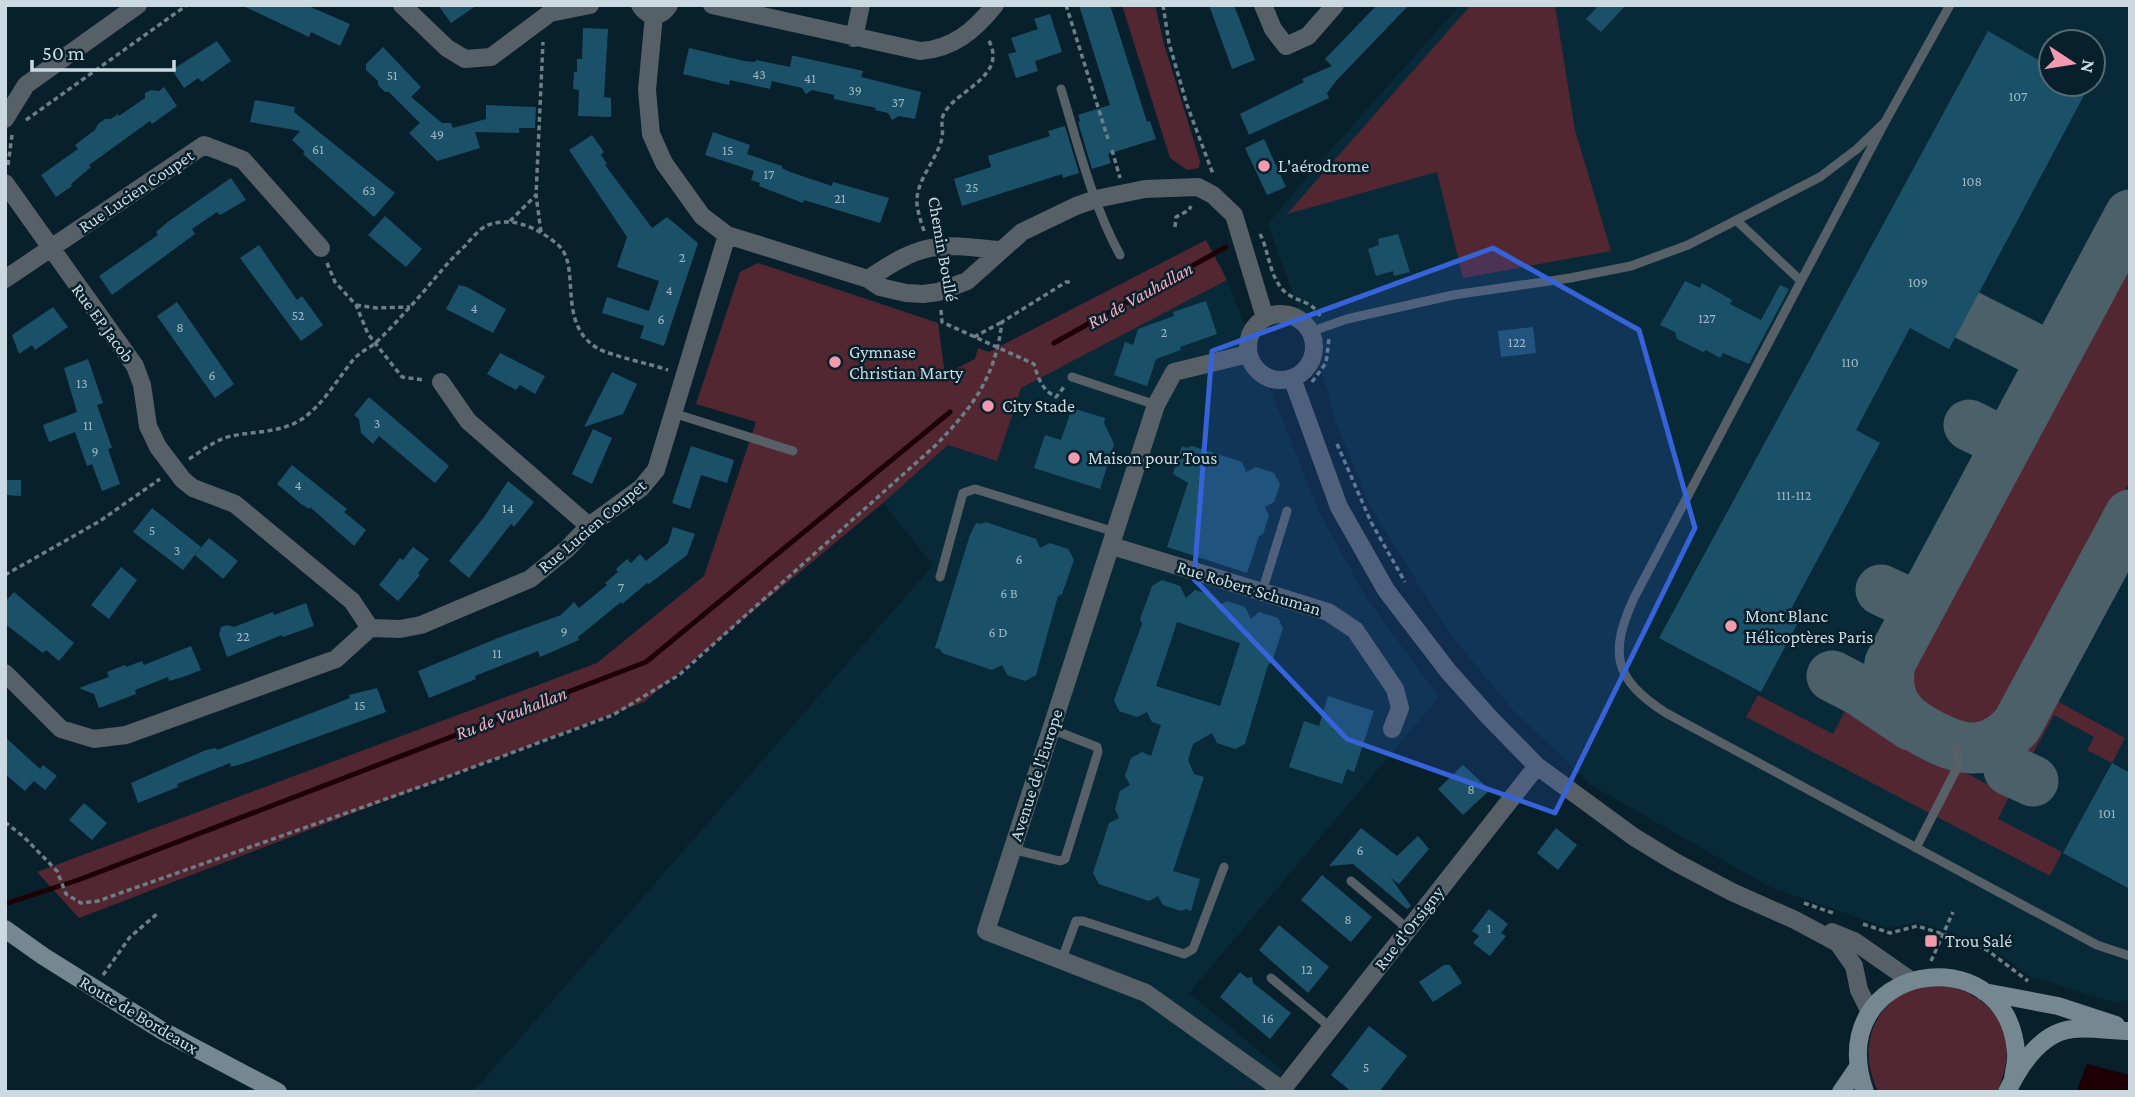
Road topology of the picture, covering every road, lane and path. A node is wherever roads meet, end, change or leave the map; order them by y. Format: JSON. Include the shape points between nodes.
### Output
{"nodes":[{"id":1,"x":138,"y":5,"type":"edge"},
{"id":2,"x":187,"y":5,"type":"edge"},
{"id":3,"x":402,"y":5,"type":"edge"},
{"id":4,"x":590,"y":5,"type":"edge"},
{"id":5,"x":712,"y":5,"type":"edge"},
{"id":6,"x":861,"y":5,"type":"edge"},
{"id":7,"x":995,"y":5,"type":"edge"},
{"id":8,"x":1066,"y":5,"type":"edge"},
{"id":9,"x":1163,"y":5,"type":"edge"},
{"id":10,"x":1263,"y":5,"type":"edge"},
{"id":11,"x":1335,"y":5,"type":"edge"},
{"id":12,"x":1950,"y":5,"type":"edge"},
{"id":13,"x":654,"y":9,"type":"edge"},
{"id":14,"x":539,"y":19,"type":"junction"},
{"id":15,"x":977,"y":26,"type":"junction"},
{"id":16,"x":854,"y":38,"type":"junction"},
{"id":17,"x":1061,"y":89,"type":"dead end"},
{"id":18,"x":10,"y":104,"type":"edge"},
{"id":19,"x":24,"y":122,"type":"dead end"},
{"id":20,"x":1885,"y":122,"type":"junction"},
{"id":21,"x":9,"y":124,"type":"edge"},
{"id":22,"x":1108,"y":139,"type":"dead end"},
{"id":23,"x":1112,"y":150,"type":"dead end"},
{"id":24,"x":6,"y":177,"type":"edge"},
{"id":25,"x":1215,"y":177,"type":"dead end"},
{"id":26,"x":1125,"y":193,"type":"junction"},
{"id":27,"x":536,"y":195,"type":"junction"},
{"id":28,"x":1096,"y":199,"type":"junction"},
{"id":29,"x":1737,"y":220,"type":"junction"},
{"id":30,"x":509,"y":222,"type":"junction"},
{"id":31,"x":1258,"y":230,"type":"dead end"},
{"id":32,"x":541,"y":232,"type":"junction"},
{"id":33,"x":727,"y":235,"type":"junction"},
{"id":34,"x":928,"y":247,"type":"junction"},
{"id":35,"x":321,"y":248,"type":"joint"},
{"id":36,"x":50,"y":249,"type":"junction"},
{"id":37,"x":999,"y":250,"type":"junction"},
{"id":38,"x":1120,"y":255,"type":"dead end"},
{"id":39,"x":1270,"y":261,"type":"dead end"},
{"id":40,"x":5,"y":279,"type":"edge"},
{"id":41,"x":868,"y":279,"type":"junction"},
{"id":42,"x":1801,"y":281,"type":"junction"},
{"id":43,"x":1071,"y":282,"type":"dead end"},
{"id":44,"x":938,"y":292,"type":"junction"},
{"id":45,"x":356,"y":305,"type":"junction"},
{"id":46,"x":410,"y":307,"type":"junction"},
{"id":47,"x":1265,"y":318,"type":"junction"},
{"id":48,"x":1002,"y":322,"type":"junction"},
{"id":49,"x":1310,"y":332,"type":"junction"},
{"id":50,"x":974,"y":337,"type":"junction"},
{"id":51,"x":375,"y":342,"type":"junction"},
{"id":52,"x":999,"y":348,"type":"junction"},
{"id":53,"x":1248,"y":354,"type":"junction"},
{"id":54,"x":684,"y":374,"type":"junction"},
{"id":55,"x":1072,"y":377,"type":"joint"},
{"id":56,"x":1292,"y":378,"type":"junction"},
{"id":57,"x":1315,"y":380,"type":"dead end"},
{"id":58,"x":441,"y":382,"type":"joint"},
{"id":59,"x":1316,"y":394,"type":"dead end"},
{"id":60,"x":1156,"y":405,"type":"junction"},
{"id":61,"x":673,"y":413,"type":"junction"},
{"id":62,"x":1332,"y":432,"type":"dead end"},
{"id":63,"x":793,"y":451,"type":"dead end"},
{"id":64,"x":175,"y":469,"type":"junction"},
{"id":65,"x":1287,"y":511,"type":"dead end"},
{"id":66,"x":589,"y":526,"type":"junction"},
{"id":67,"x":1114,"y":539,"type":"junction"},
{"id":68,"x":5,"y":575,"type":"edge"},
{"id":69,"x":940,"y":578,"type":"dead end"},
{"id":70,"x":1262,"y":592,"type":"junction"},
{"id":71,"x":1410,"y":592,"type":"dead end"},
{"id":72,"x":370,"y":628,"type":"junction"},
{"id":73,"x":5,"y":673,"type":"edge"},
{"id":74,"x":1051,"y":729,"type":"junction"},
{"id":75,"x":1392,"y":729,"type":"dead end"},
{"id":76,"x":1957,"y":748,"type":"dead end"},
{"id":77,"x":1537,"y":766,"type":"junction"},
{"id":78,"x":5,"y":822,"type":"edge"},
{"id":79,"x":1916,"y":848,"type":"junction"},
{"id":80,"x":1012,"y":849,"type":"junction"},
{"id":81,"x":1224,"y":867,"type":"dead end"},
{"id":82,"x":1351,"y":881,"type":"dead end"},
{"id":83,"x":1796,"y":899,"type":"dead end"},
{"id":84,"x":1953,"y":912,"type":"dead end"},
{"id":85,"x":158,"y":913,"type":"dead end"},
{"id":86,"x":1842,"y":916,"type":"dead end"},
{"id":87,"x":1795,"y":920,"type":"junction"},
{"id":88,"x":1854,"y":920,"type":"dead end"},
{"id":89,"x":5,"y":929,"type":"edge"},
{"id":90,"x":1408,"y":929,"type":"junction"},
{"id":91,"x":1942,"y":934,"type":"junction"},
{"id":92,"x":2130,"y":956,"type":"edge"},
{"id":93,"x":1062,"y":959,"type":"junction"},
{"id":94,"x":1271,"y":978,"type":"dead end"},
{"id":95,"x":1918,"y":979,"type":"junction"},
{"id":96,"x":94,"y":988,"type":"junction"},
{"id":97,"x":1984,"y":992,"type":"junction"},
{"id":98,"x":2043,"y":1003,"type":"junction"},
{"id":99,"x":1870,"y":1012,"type":"junction"},
{"id":100,"x":1330,"y":1027,"type":"junction"},
{"id":101,"x":2130,"y":1030,"type":"edge"},
{"id":102,"x":1858,"y":1067,"type":"junction"},
{"id":103,"x":2010,"y":1085,"type":"edge"},
{"id":104,"x":1282,"y":1090,"type":"edge"},
{"id":105,"x":278,"y":1092,"type":"edge"},
{"id":106,"x":1841,"y":1092,"type":"edge"},
{"id":107,"x":1865,"y":1092,"type":"edge"}],
"edges":[{"from":1,"to":18,"type":"street","via":[[40,73]]},
{"from":2,"to":19,"type":"path"},
{"from":3,"to":14,"type":"street","via":[[465,59],[491,57]]},
{"from":4,"to":14,"type":"street"},
{"from":5,"to":16,"type":"street"},
{"from":6,"to":16,"type":"street"},
{"from":7,"to":15,"type":"street"},
{"from":8,"to":22,"type":"path"},
{"from":9,"to":25,"type":"path","via":[[1187,105]]},
{"from":10,"to":11,"type":"street","via":[[1286,46],[1308,36]]},
{"from":12,"to":20,"type":"lane"},
{"from":13,"to":33,"type":"street","via":[[647,90],[651,134],[664,163],[702,216]]},
{"from":14,"to":27,"type":"path","via":[[543,31]]},
{"from":15,"to":16,"type":"street","via":[[934,51]]},
{"from":15,"to":34,"type":"path","name":"Chemin Boullé","via":[[994,50],[992,60],[985,76],[946,108],[941,119],[943,136],[917,203]]},
{"from":17,"to":28,"type":"lane"},
{"from":18,"to":21,"type":"street"},
{"from":20,"to":29,"type":"lane","via":[[1820,177]]},
{"from":20,"to":42,"type":"lane"},
{"from":21,"to":24,"type":"path"},
{"from":23,"to":26,"type":"path"},
{"from":24,"to":36,"type":"street","name":"Rue EP Jacob"},
{"from":26,"to":28,"type":"street"},
{"from":26,"to":47,"type":"street","via":[[1198,187],[1220,202],[1239,227]]},
{"from":27,"to":30,"type":"path"},
{"from":27,"to":32,"type":"path"},
{"from":28,"to":37,"type":"street","via":[[1022,232]]},
{"from":28,"to":38,"type":"lane"},
{"from":29,"to":42,"type":"lane"},
{"from":29,"to":49,"type":"lane","via":[[1631,266],[1454,295]]},
{"from":30,"to":32,"type":"path"},
{"from":30,"to":46,"type":"path","via":[[487,225],[444,265]]},
{"from":31,"to":39,"type":"path"},
{"from":32,"to":54,"type":"path","via":[[560,246],[567,262],[571,312],[597,348]]},
{"from":33,"to":41,"type":"street"},
{"from":33,"to":54,"type":"street","name":"Rue Lucien Coupet"},
{"from":34,"to":37,"type":"street"},
{"from":34,"to":41,"type":"street","via":[[899,258]]},
{"from":35,"to":36,"type":"street","name":"Rue Lucien Coupet","via":[[243,160],[204,145]]},
{"from":35,"to":45,"type":"path","via":[[335,282]]},
{"from":36,"to":40,"type":"street","name":"Rue Lucien Coupet"},
{"from":36,"to":64,"type":"street","name":"Rue EP Jacob","via":[[135,366],[148,426]]},
{"from":37,"to":44,"type":"street","via":[[967,281]]},
{"from":41,"to":44,"type":"street","via":[[906,293]]},
{"from":42,"to":79,"type":"lane","via":[[1633,598],[1618,642],[1620,661],[1628,679],[1652,704]]},
{"from":43,"to":48,"type":"path"},
{"from":44,"to":50,"type":"path","name":"Chemin Boullé","via":[[942,322]]},
{"from":45,"to":46,"type":"path"},
{"from":45,"to":51,"type":"path"},
{"from":46,"to":51,"type":"path"},
{"from":47,"to":49,"type":"street","via":[[1286,314]]},
{"from":47,"to":53,"type":"street","via":[[1252,331]]},
{"from":48,"to":50,"type":"path"},
{"from":48,"to":52,"type":"path"},
{"from":49,"to":56,"type":"street","via":[[1314,343],[1309,365]]},
{"from":50,"to":52,"type":"path"},
{"from":51,"to":58,"type":"path","via":[[402,377]]},
{"from":51,"to":64,"type":"path","via":[[357,355],[303,419],[288,427],[213,442]]},
{"from":52,"to":55,"type":"path","via":[[1034,364],[1040,382],[1056,397]]},
{"from":52,"to":78,"type":"path","via":[[987,380],[966,413],[936,444],[679,675],[613,715],[98,901],[81,903],[66,894],[57,871]]},
{"from":53,"to":56,"type":"street","via":[[1262,375]]},
{"from":53,"to":60,"type":"street","name":"Avenue de l'Europe","via":[[1174,372]]},
{"from":54,"to":61,"type":"street","name":"Rue Lucien Coupet"},
{"from":55,"to":60,"type":"lane"},
{"from":56,"to":77,"type":"street","via":[[1339,507],[1386,590],[1448,671]]},
{"from":57,"to":59,"type":"path"},
{"from":58,"to":66,"type":"street","via":[[468,421]]},
{"from":60,"to":67,"type":"street","name":"Avenue de l'Europe"},
{"from":61,"to":63,"type":"lane"},
{"from":61,"to":66,"type":"street","name":"Rue Lucien Coupet","via":[[656,470],[641,488]]},
{"from":62,"to":71,"type":"path","via":[[1371,522]]},
{"from":64,"to":68,"type":"path","via":[[100,521]]},
{"from":64,"to":72,"type":"street","name":"Rue EP Jacob","via":[[193,488],[234,504],[352,601]]},
{"from":65,"to":70,"type":"lane"},
{"from":66,"to":72,"type":"street","name":"Rue Lucien Coupet","via":[[530,579],[421,625]]},
{"from":67,"to":69,"type":"lane","via":[[975,489],[963,493]]},
{"from":67,"to":70,"type":"street","name":"Rue Robert Schuman"},
{"from":67,"to":74,"type":"street","name":"Avenue de l'Europe"},
{"from":70,"to":75,"type":"street","name":"Rue Robert Schuman","via":[[1328,612],[1355,630],[1395,689],[1400,708]]},
{"from":72,"to":73,"type":"street","via":[[336,659],[126,735],[94,739],[61,729]]},
{"from":74,"to":80,"type":"street","name":"Avenue de l'Europe"},
{"from":74,"to":80,"type":"lane","via":[[1097,747],[1098,752],[1065,859]]},
{"from":76,"to":79,"type":"lane","via":[[1958,766]]},
{"from":77,"to":87,"type":"street","via":[[1675,862]]},
{"from":77,"to":90,"type":"street","name":"Rue d'Orsigny"},
{"from":79,"to":92,"type":"lane","via":[[2097,945]]},
{"from":80,"to":93,"type":"street","name":"Avenue de l'Europe","via":[[986,931]]},
{"from":81,"to":93,"type":"lane","via":[[1193,949],[1184,954],[1076,921]]},
{"from":82,"to":90,"type":"lane"},
{"from":83,"to":86,"type":"path"},
{"from":84,"to":91,"type":"path"},
{"from":85,"to":96,"type":"path","via":[[130,937]]},
{"from":87,"to":95,"type":"street","via":[[1854,942]]},
{"from":87,"to":99,"type":"street","via":[[1838,943],[1854,966]]},
{"from":88,"to":91,"type":"path","via":[[1890,933],[1917,926]]},
{"from":89,"to":96,"type":"main road","name":"Route de Bordeaux"},
{"from":90,"to":100,"type":"street","name":"Rue d'Orsigny"},
{"from":91,"to":95,"type":"path"},
{"from":91,"to":98,"type":"path","via":[[1987,950],[2012,967],[2038,989]]},
{"from":93,"to":104,"type":"street","name":"Avenue de l'Europe","via":[[1146,993]]},
{"from":94,"to":100,"type":"lane"},
{"from":95,"to":97,"type":"main road","via":[[1956,979]]},
{"from":95,"to":99,"type":"main road","via":[[1887,993]]},
{"from":96,"to":105,"type":"main road","name":"Route de Bordeaux","via":[[161,1030]]},
{"from":97,"to":98,"type":"main road"},
{"from":97,"to":103,"type":"main road","via":[[2001,1009],[2012,1031],[2016,1055]]},
{"from":98,"to":101,"type":"main road"},
{"from":99,"to":102,"type":"main road","via":[[1861,1029]]},
{"from":100,"to":104,"type":"street","name":"Rue d'Orsigny"},
{"from":101,"to":103,"type":"main road","via":[[2072,1029],[2051,1036],[2039,1043]]},
{"from":102,"to":106,"type":"main road"},
{"from":102,"to":107,"type":"main road"}]}
